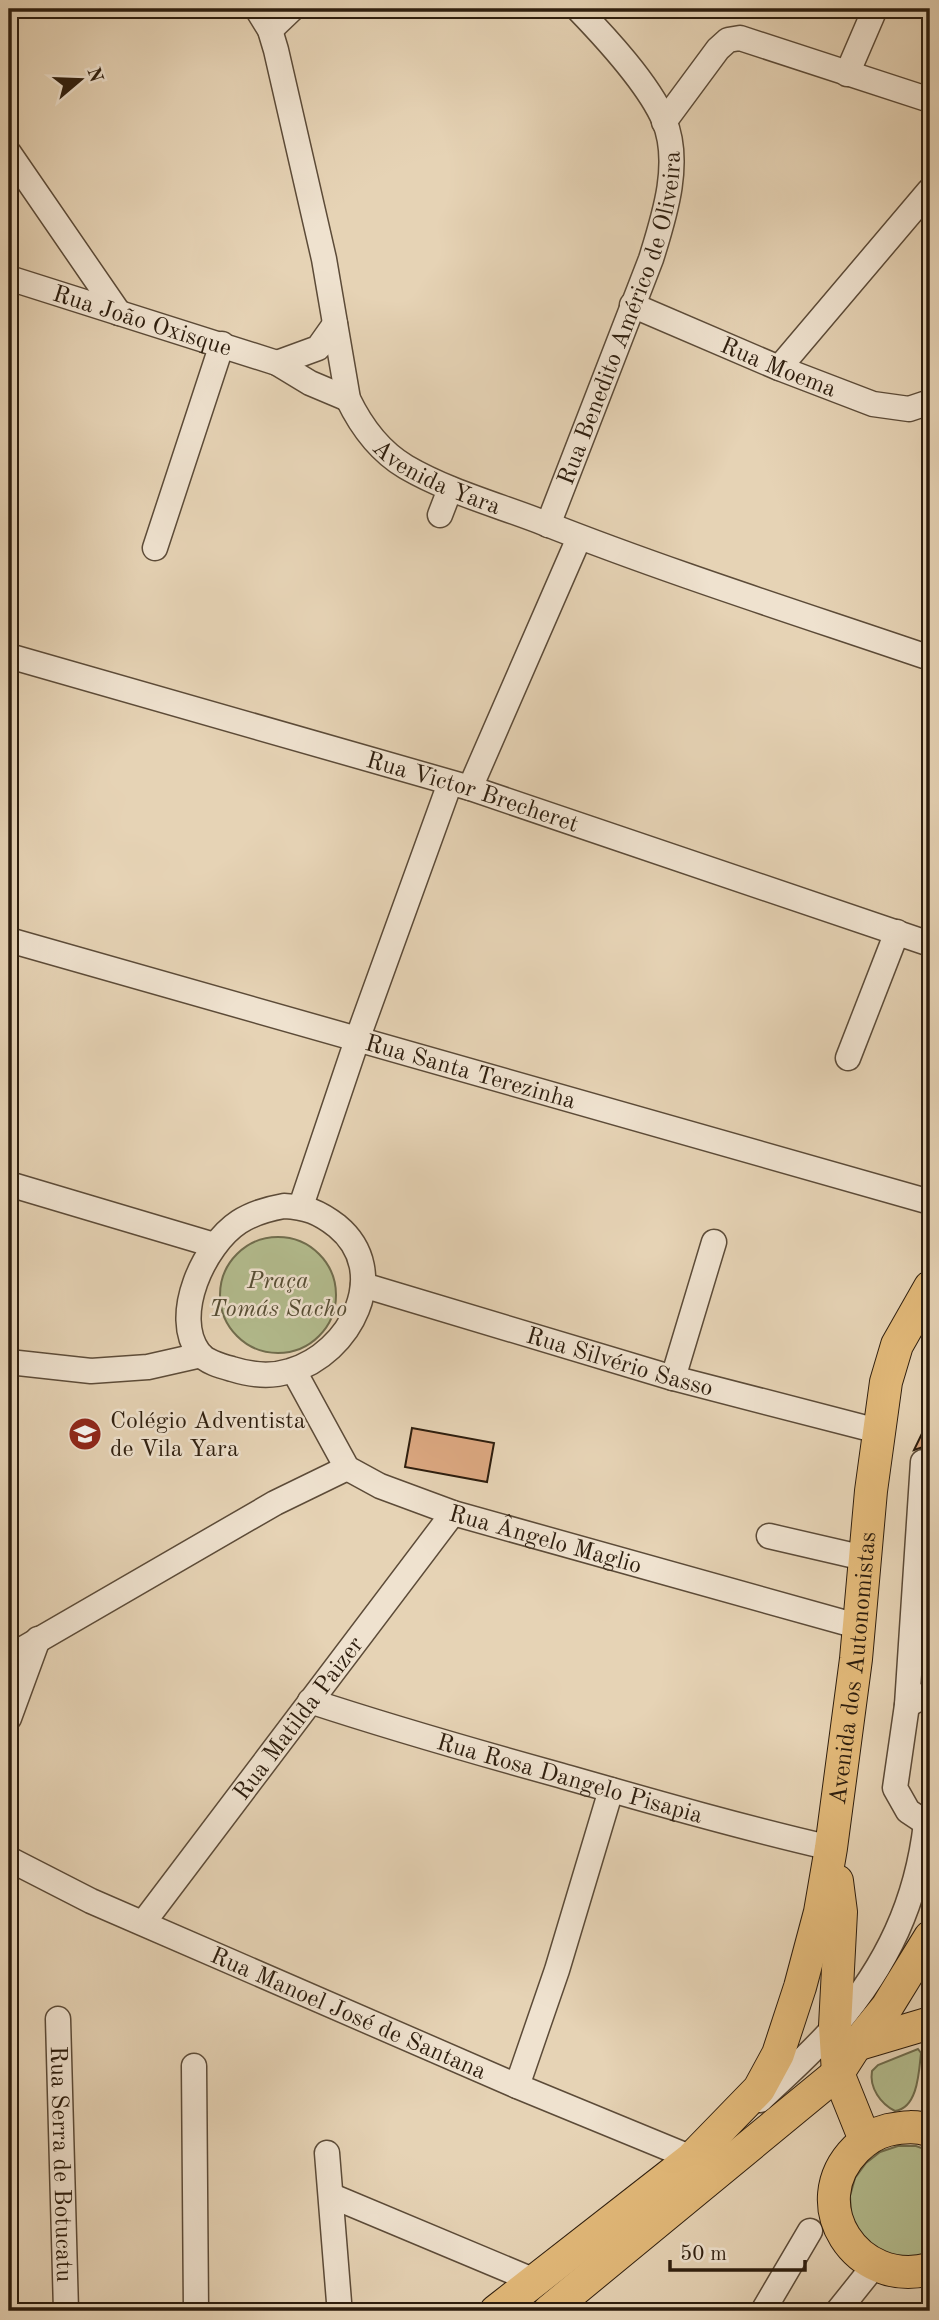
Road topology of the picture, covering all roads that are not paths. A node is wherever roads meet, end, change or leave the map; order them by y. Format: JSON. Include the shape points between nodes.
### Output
{"nodes":[{"id":1,"x":257,"y":9,"type":"edge"},
{"id":2,"x":292,"y":9,"type":"edge"},
{"id":3,"x":578,"y":9,"type":"edge"},
{"id":4,"x":875,"y":9,"type":"edge"},
{"id":5,"x":270,"y":30,"type":"junction"},
{"id":6,"x":847,"y":74,"type":"junction"},
{"id":7,"x":930,"y":100,"type":"edge"},
{"id":8,"x":664,"y":122,"type":"junction"},
{"id":9,"x":9,"y":153,"type":"edge"},
{"id":10,"x":929,"y":191,"type":"edge"},
{"id":11,"x":9,"y":278,"type":"edge"},
{"id":12,"x":632,"y":305,"type":"junction"},
{"id":13,"x":119,"y":313,"type":"junction"},
{"id":14,"x":335,"y":324,"type":"junction"},
{"id":15,"x":222,"y":344,"type":"junction"},
{"id":16,"x":277,"y":363,"type":"junction"},
{"id":17,"x":779,"y":368,"type":"junction"},
{"id":18,"x":348,"y":399,"type":"junction"},
{"id":19,"x":930,"y":402,"type":"edge"},
{"id":20,"x":450,"y":489,"type":"junction"},
{"id":21,"x":440,"y":515,"type":"dead end"},
{"id":22,"x":548,"y":525,"type":"junction"},
{"id":23,"x":579,"y":538,"type":"junction"},
{"id":24,"x":155,"y":548,"type":"dead end"},
{"id":25,"x":9,"y":656,"type":"edge"},
{"id":26,"x":930,"y":658,"type":"edge"},
{"id":27,"x":460,"y":785,"type":"junction"},
{"id":28,"x":897,"y":932,"type":"junction"},
{"id":29,"x":9,"y":940,"type":"edge"},
{"id":30,"x":930,"y":944,"type":"edge"},
{"id":31,"x":359,"y":1037,"type":"junction"},
{"id":32,"x":848,"y":1058,"type":"dead end"},
{"id":33,"x":9,"y":1184,"type":"edge"},
{"id":34,"x":930,"y":1202,"type":"edge"},
{"id":35,"x":301,"y":1206,"type":"junction"},
{"id":36,"x":714,"y":1242,"type":"dead end"},
{"id":37,"x":214,"y":1245,"type":"junction"},
{"id":38,"x":363,"y":1285,"type":"junction"},
{"id":39,"x":930,"y":1287,"type":"edge"},
{"id":40,"x":201,"y":1355,"type":"junction"},
{"id":41,"x":9,"y":1362,"type":"edge"},
{"id":42,"x":294,"y":1371,"type":"junction"},
{"id":43,"x":673,"y":1378,"type":"junction"},
{"id":44,"x":878,"y":1431,"type":"junction"},
{"id":45,"x":923,"y":1462,"type":"dead end"},
{"id":46,"x":347,"y":1468,"type":"junction"},
{"id":47,"x":453,"y":1513,"type":"junction"},
{"id":48,"x":769,"y":1536,"type":"dead end"},
{"id":49,"x":864,"y":1558,"type":"junction"},
{"id":50,"x":857,"y":1626,"type":"junction"},
{"id":51,"x":38,"y":1639,"type":"junction"},
{"id":52,"x":9,"y":1657,"type":"edge"},
{"id":53,"x":930,"y":1693,"type":"tunnel mouth"},
{"id":54,"x":310,"y":1701,"type":"junction"},
{"id":55,"x":907,"y":1705,"type":"junction"},
{"id":56,"x":9,"y":1718,"type":"edge"},
{"id":57,"x":611,"y":1790,"type":"junction"},
{"id":58,"x":928,"y":1824,"type":"edge"},
{"id":59,"x":831,"y":1848,"type":"junction"},
{"id":60,"x":9,"y":1860,"type":"edge"},
{"id":61,"x":144,"y":1923,"type":"junction"},
{"id":62,"x":930,"y":1937,"type":"edge"},
{"id":63,"x":58,"y":2019,"type":"dead end"},
{"id":64,"x":930,"y":2023,"type":"edge"},
{"id":65,"x":846,"y":2035,"type":"junction"},
{"id":66,"x":194,"y":2066,"type":"dead end"},
{"id":67,"x":838,"y":2073,"type":"junction"},
{"id":68,"x":517,"y":2086,"type":"junction"},
{"id":69,"x":929,"y":2125,"type":"edge"},
{"id":70,"x":865,"y":2140,"type":"junction"},
{"id":71,"x":327,"y":2153,"type":"dead end"},
{"id":72,"x":695,"y":2155,"type":"junction"},
{"id":73,"x":332,"y":2196,"type":"junction"},
{"id":74,"x":810,"y":2231,"type":"dead end"},
{"id":75,"x":874,"y":2266,"type":"junction"},
{"id":76,"x":930,"y":2269,"type":"edge"},
{"id":77,"x":535,"y":2281,"type":"junction"},
{"id":78,"x":339,"y":2302,"type":"dead end"},
{"id":79,"x":66,"y":2311,"type":"edge"},
{"id":80,"x":196,"y":2311,"type":"edge"},
{"id":81,"x":496,"y":2311,"type":"edge"},
{"id":82,"x":549,"y":2311,"type":"edge"},
{"id":83,"x":763,"y":2311,"type":"edge"},
{"id":84,"x":838,"y":2311,"type":"edge"}],
"edges":[{"from":1,"to":5,"type":"street","name":"Avenida Yara"},
{"from":2,"to":5,"type":"street"},
{"from":3,"to":8,"type":"street","name":"Rua Benedito Américo de Oliveira","via":[[629,69]]},
{"from":4,"to":6,"type":"street"},
{"from":5,"to":14,"type":"street","name":"Avenida Yara"},
{"from":6,"to":7,"type":"street"},
{"from":6,"to":8,"type":"street","via":[[733,38],[718,48]]},
{"from":8,"to":12,"type":"street","name":"Rua Benedito Américo de Oliveira","via":[[670,181],[660,229]]},
{"from":9,"to":13,"type":"street"},
{"from":10,"to":17,"type":"street"},
{"from":11,"to":13,"type":"street","name":"Rua João Oxisque"},
{"from":12,"to":17,"type":"street","name":"Rua Moema"},
{"from":12,"to":22,"type":"street","name":"Rua Benedito Américo de Oliveira"},
{"from":13,"to":15,"type":"street","name":"Rua João Oxisque"},
{"from":14,"to":16,"type":"street","via":[[318,348]]},
{"from":14,"to":18,"type":"street","name":"Avenida Yara"},
{"from":15,"to":16,"type":"street","name":"Rua João Oxisque"},
{"from":15,"to":24,"type":"street"},
{"from":16,"to":18,"type":"street","name":"Rua João Oxisque"},
{"from":17,"to":19,"type":"street","name":"Rua Moema","via":[[873,404],[909,410]]},
{"from":18,"to":20,"type":"street","name":"Avenida Yara","via":[[372,439],[404,466]]},
{"from":20,"to":21,"type":"street"},
{"from":20,"to":22,"type":"street","name":"Avenida Yara"},
{"from":22,"to":23,"type":"street","name":"Avenida Yara"},
{"from":23,"to":26,"type":"street","name":"Avenida Yara"},
{"from":23,"to":27,"type":"street"},
{"from":25,"to":27,"type":"street","name":"Rua Victor Brecheret"},
{"from":27,"to":28,"type":"street","name":"Rua Victor Brecheret"},
{"from":27,"to":31,"type":"street"},
{"from":28,"to":30,"type":"street","name":"Rua Victor Brecheret"},
{"from":28,"to":32,"type":"street"},
{"from":29,"to":31,"type":"street","name":"Rua Santa Terezinha"},
{"from":31,"to":34,"type":"street","name":"Rua Santa Terezinha"},
{"from":31,"to":35,"type":"street"},
{"from":33,"to":37,"type":"street"},
{"from":35,"to":37,"type":"street","via":[[263,1210],[237,1223]]},
{"from":35,"to":38,"type":"street","via":[[346,1233],[362,1263]]},
{"from":36,"to":43,"type":"street"},
{"from":37,"to":40,"type":"street","via":[[189,1305],[191,1339]]},
{"from":38,"to":42,"type":"street","via":[[359,1304],[341,1337]]},
{"from":38,"to":43,"type":"street","name":"Rua Silvério Sasso"},
{"from":39,"to":44,"type":"main road","name":"Avenida dos Autonomistas","via":[[897,1345]]},
{"from":40,"to":41,"type":"street","via":[[148,1367],[91,1371]]},
{"from":40,"to":42,"type":"street","via":[[215,1364],[263,1375]]},
{"from":42,"to":46,"type":"street"},
{"from":43,"to":44,"type":"street","name":"Rua Silvério Sasso"},
{"from":44,"to":49,"type":"main road","name":"Avenida dos Autonomistas"},
{"from":45,"to":55,"type":"street"},
{"from":46,"to":47,"type":"street","name":"Rua Ângelo Maglio","via":[[380,1486]]},
{"from":46,"to":51,"type":"street","via":[[275,1503]]},
{"from":47,"to":50,"type":"street","name":"Rua Ângelo Maglio"},
{"from":47,"to":54,"type":"street","name":"Rua Matilda Paizer"},
{"from":48,"to":49,"type":"street"},
{"from":49,"to":50,"type":"main road","name":"Avenida dos Autonomistas"},
{"from":50,"to":59,"type":"main road","name":"Avenida dos Autonomistas"},
{"from":51,"to":52,"type":"street"},
{"from":51,"to":56,"type":"street"},
{"from":53,"to":55,"type":"street"},
{"from":54,"to":57,"type":"street","name":"Rua Rosa Dangelo Pisapia"},
{"from":54,"to":61,"type":"street","name":"Rua Matilda Paizer"},
{"from":55,"to":58,"type":"street","via":[[895,1788],[908,1811]]},
{"from":57,"to":59,"type":"street","name":"Rua Rosa Dangelo Pisapia"},
{"from":57,"to":68,"type":"street"},
{"from":58,"to":65,"type":"street","via":[[902,1922]]},
{"from":59,"to":65,"type":"main road","via":[[841,1912]]},
{"from":59,"to":72,"type":"main road","name":"Avenida dos Autonomistas","via":[[820,1912],[778,2054],[759,2089]]},
{"from":60,"to":61,"type":"street","name":"Rua Manoel José de Santana"},
{"from":61,"to":68,"type":"street","name":"Rua Manoel José de Santana"},
{"from":62,"to":65,"type":"main road","via":[[884,2011]]},
{"from":63,"to":79,"type":"street","name":"Rua Serra de Botucatu"},
{"from":64,"to":65,"type":"main road"},
{"from":65,"to":67,"type":"main road"},
{"from":65,"to":72,"type":"street"},
{"from":66,"to":80,"type":"street"},
{"from":67,"to":70,"type":"main road"},
{"from":67,"to":82,"type":"main road"},
{"from":68,"to":72,"type":"street","name":"Rua Manoel José de Santana"},
{"from":69,"to":70,"type":"main road","via":[[883,2131]]},
{"from":70,"to":75,"type":"main road","via":[[847,2158],[836,2180],[834,2205],[840,2230],[854,2250]]},
{"from":71,"to":73,"type":"street"},
{"from":72,"to":77,"type":"main road","name":"Avenida dos Autonomistas"},
{"from":73,"to":77,"type":"street"},
{"from":73,"to":78,"type":"street"},
{"from":74,"to":83,"type":"street"},
{"from":75,"to":76,"type":"main road","via":[[894,2272]]},
{"from":75,"to":84,"type":"street"},
{"from":77,"to":81,"type":"main road","name":"Avenida dos Autonomistas"}]}
